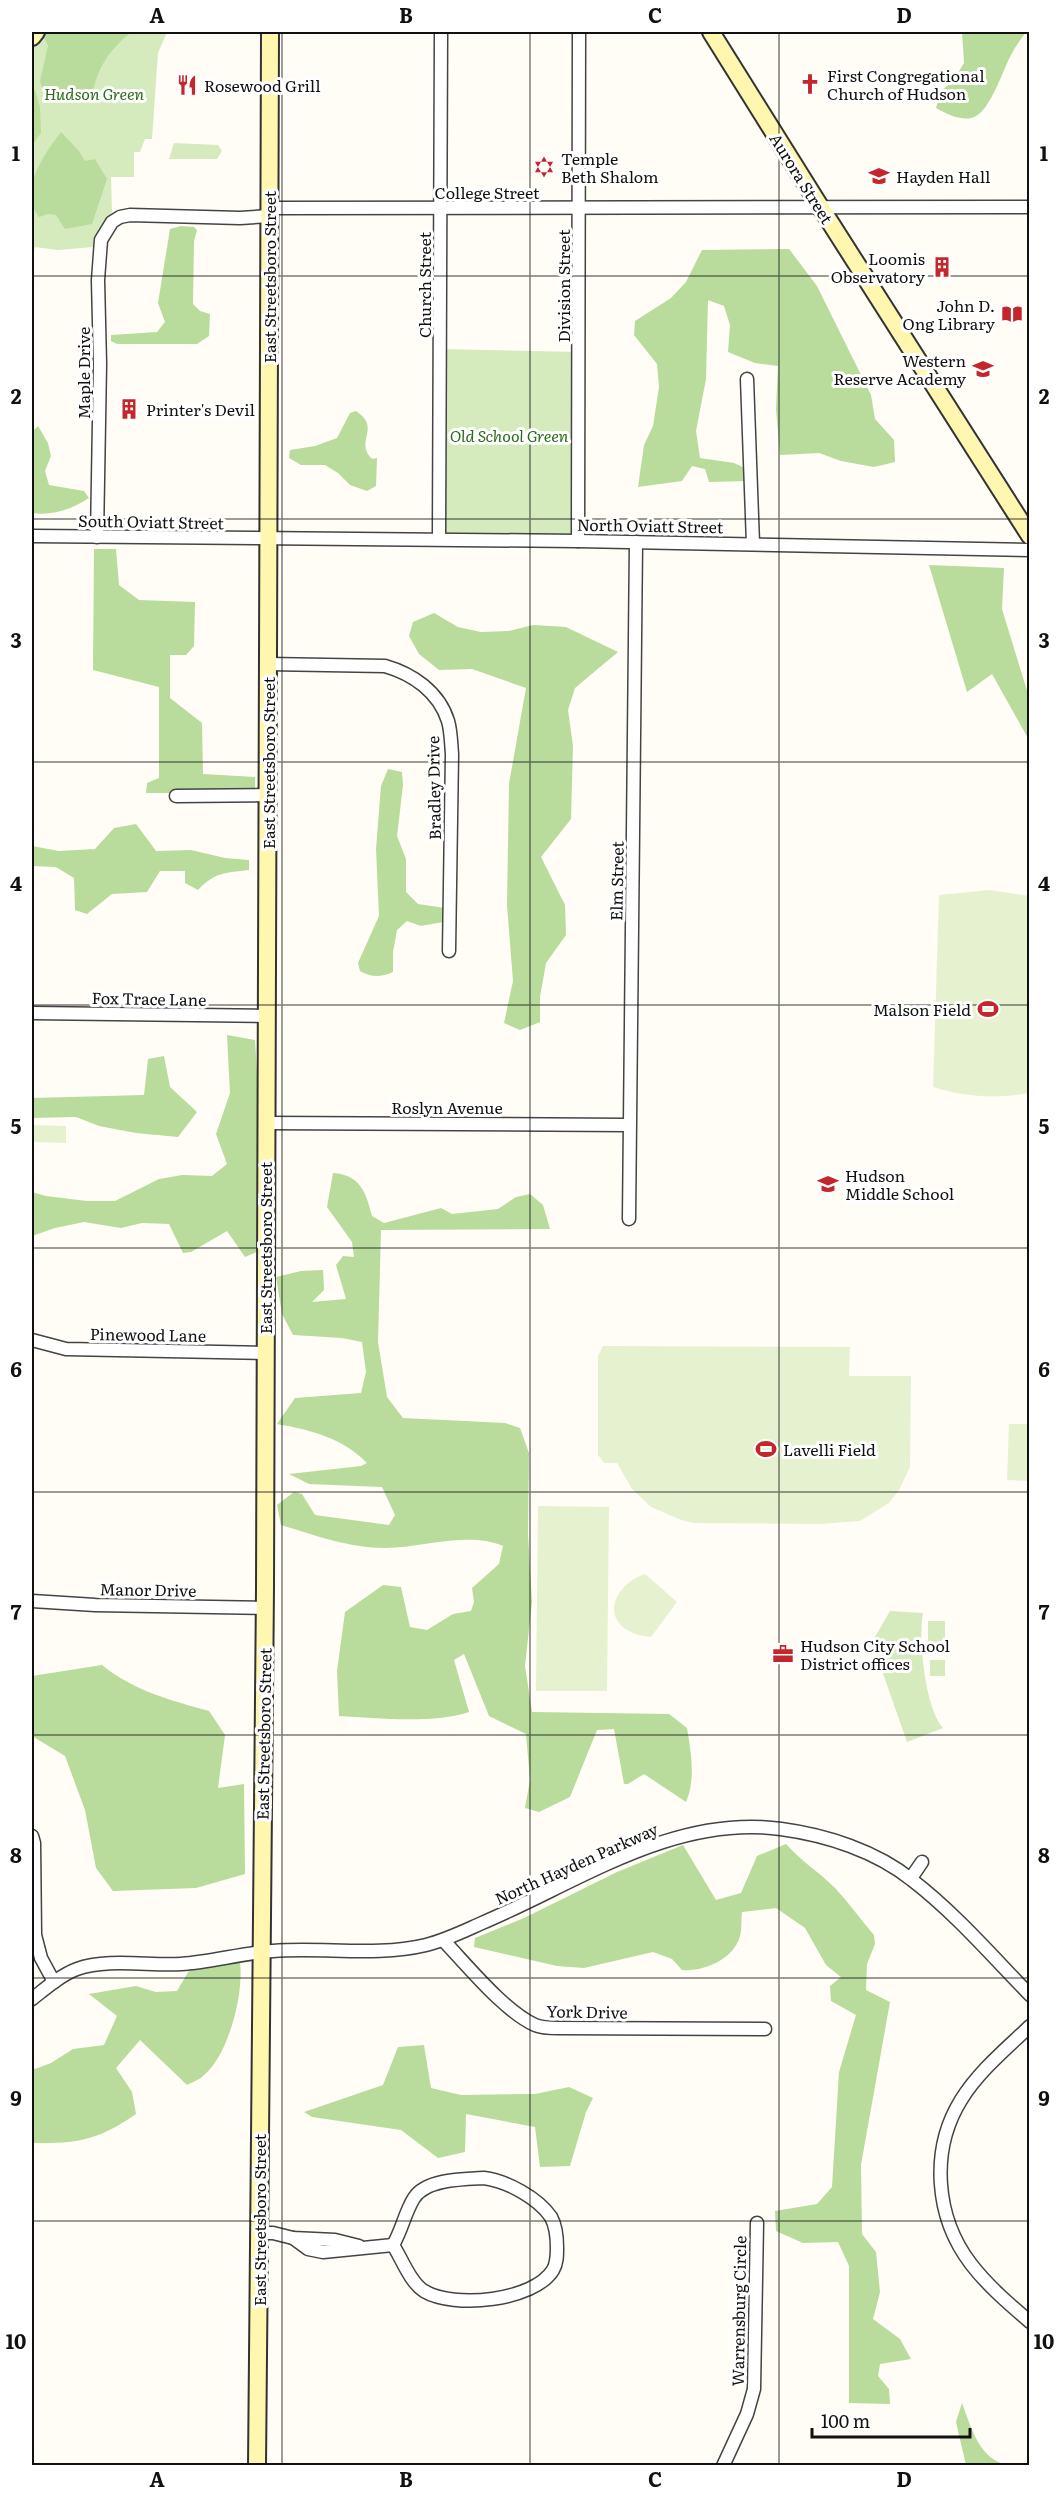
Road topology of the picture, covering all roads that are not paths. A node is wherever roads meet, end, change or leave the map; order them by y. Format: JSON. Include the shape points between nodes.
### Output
{"nodes":[{"id":1,"x":36,"y":32,"type":"edge"},
{"id":2,"x":270,"y":32,"type":"edge"},
{"id":3,"x":441,"y":32,"type":"edge"},
{"id":4,"x":579,"y":32,"type":"edge"},
{"id":5,"x":711,"y":32,"type":"edge"},
{"id":6,"x":32,"y":37,"type":"edge"},
{"id":7,"x":1029,"y":207,"type":"edge"},
{"id":8,"x":441,"y":208,"type":"junction"},
{"id":9,"x":579,"y":208,"type":"junction"},
{"id":10,"x":820,"y":208,"type":"junction"},
{"id":11,"x":269,"y":212,"type":"junction"},
{"id":12,"x":120,"y":217,"type":"joint"},
{"id":13,"x":747,"y":380,"type":"dead end"},
{"id":14,"x":32,"y":536,"type":"edge"},
{"id":15,"x":1029,"y":536,"type":"edge"},
{"id":16,"x":97,"y":537,"type":"junction"},
{"id":17,"x":269,"y":538,"type":"junction"},
{"id":18,"x":439,"y":539,"type":"junction"},
{"id":19,"x":578,"y":540,"type":"junction"},
{"id":20,"x":636,"y":542,"type":"junction"},
{"id":21,"x":753,"y":544,"type":"junction"},
{"id":22,"x":1029,"y":550,"type":"edge"},
{"id":23,"x":268,"y":664,"type":"junction"},
{"id":24,"x":268,"y":795,"type":"junction"},
{"id":25,"x":176,"y":796,"type":"dead end"},
{"id":26,"x":449,"y":951,"type":"dead end"},
{"id":27,"x":32,"y":1013,"type":"edge"},
{"id":28,"x":266,"y":1016,"type":"junction"},
{"id":29,"x":266,"y":1123,"type":"junction"},
{"id":30,"x":629,"y":1125,"type":"junction"},
{"id":31,"x":629,"y":1219,"type":"dead end"},
{"id":32,"x":32,"y":1340,"type":"edge"},
{"id":33,"x":265,"y":1353,"type":"junction"},
{"id":34,"x":32,"y":1601,"type":"edge"},
{"id":35,"x":264,"y":1608,"type":"junction"},
{"id":36,"x":32,"y":1836,"type":"edge"},
{"id":37,"x":922,"y":1862,"type":"dead end"},
{"id":38,"x":911,"y":1878,"type":"junction"},
{"id":39,"x":443,"y":1940,"type":"junction"},
{"id":40,"x":261,"y":1953,"type":"junction"},
{"id":41,"x":54,"y":1982,"type":"junction"},
{"id":42,"x":1029,"y":1995,"type":"edge"},
{"id":43,"x":32,"y":1999,"type":"edge"},
{"id":44,"x":1029,"y":2025,"type":"edge"},
{"id":45,"x":765,"y":2029,"type":"dead end"},
{"id":46,"x":757,"y":2223,"type":"dead end"},
{"id":47,"x":260,"y":2233,"type":"junction"},
{"id":48,"x":393,"y":2245,"type":"junction"},
{"id":49,"x":1029,"y":2322,"type":"edge"},
{"id":50,"x":257,"y":2466,"type":"edge"},
{"id":51,"x":723,"y":2466,"type":"edge"}],
"edges":[{"from":1,"to":6,"type":"main road"},
{"from":2,"to":11,"type":"main road","name":"East Streetsboro Street"},
{"from":3,"to":8,"type":"street","name":"Church Street"},
{"from":4,"to":9,"type":"street","name":"Division Street"},
{"from":5,"to":10,"type":"main road","name":"Aurora Street"},
{"from":7,"to":10,"type":"street","name":"College Street"},
{"from":8,"to":9,"type":"street","name":"College Street"},
{"from":8,"to":11,"type":"street","name":"College Street"},
{"from":8,"to":18,"type":"street","name":"Church Street"},
{"from":9,"to":10,"type":"street","name":"College Street"},
{"from":9,"to":19,"type":"street","name":"Division Street"},
{"from":10,"to":15,"type":"main road","name":"Aurora Street"},
{"from":11,"to":12,"type":"street","name":"College Street","via":[[240,218]]},
{"from":11,"to":17,"type":"main road","name":"East Streetsboro Street"},
{"from":12,"to":16,"type":"street","name":"Maple Drive","via":[[106,228],[101,240],[98,280]]},
{"from":13,"to":21,"type":"street"},
{"from":14,"to":16,"type":"street","name":"South Oviatt Street"},
{"from":16,"to":17,"type":"street","name":"South Oviatt Street"},
{"from":17,"to":18,"type":"street","name":"North Oviatt Street"},
{"from":17,"to":23,"type":"main road","name":"East Streetsboro Street"},
{"from":18,"to":19,"type":"street","name":"North Oviatt Street"},
{"from":19,"to":20,"type":"street","name":"North Oviatt Street"},
{"from":20,"to":21,"type":"street","name":"North Oviatt Street"},
{"from":20,"to":30,"type":"street","name":"Elm Street"},
{"from":21,"to":22,"type":"street","name":"North Oviatt Street"},
{"from":23,"to":24,"type":"main road","name":"East Streetsboro Street"},
{"from":23,"to":26,"type":"street","name":"Bradley Drive","via":[[385,666],[416,679],[443,709],[449,722],[452,754]]},
{"from":24,"to":25,"type":"street"},
{"from":24,"to":28,"type":"main road","name":"East Streetsboro Street"},
{"from":27,"to":28,"type":"street","name":"Fox Trace Lane"},
{"from":28,"to":29,"type":"main road","name":"East Streetsboro Street"},
{"from":29,"to":30,"type":"street","name":"Roslyn Avenue"},
{"from":29,"to":33,"type":"main road","name":"East Streetsboro Street"},
{"from":30,"to":31,"type":"street","name":"Elm Street"},
{"from":32,"to":33,"type":"street","name":"Pinewood Lane","via":[[66,1349]]},
{"from":33,"to":35,"type":"main road","name":"East Streetsboro Street"},
{"from":34,"to":35,"type":"street","name":"Manor Drive"},
{"from":35,"to":40,"type":"main road","name":"East Streetsboro Street"},
{"from":36,"to":41,"type":"street","via":[[35,1935],[41,1958]]},
{"from":37,"to":38,"type":"street"},
{"from":38,"to":39,"type":"street","name":"North Hayden Parkway","via":[[855,1848],[827,1838],[782,1829],[724,1828],[651,1845]]},
{"from":38,"to":42,"type":"street","name":"North Hayden Parkway"},
{"from":39,"to":40,"type":"street","name":"North Hayden Parkway","via":[[407,1948]]},
{"from":39,"to":45,"type":"street","name":"York Drive","via":[[487,1986],[537,2026]]},
{"from":40,"to":41,"type":"street","name":"North Hayden Parkway","via":[[182,1964],[94,1965]]},
{"from":40,"to":47,"type":"main road","name":"East Streetsboro Street"},
{"from":41,"to":43,"type":"street","name":"North Hayden Parkway"},
{"from":44,"to":49,"type":"street","via":[[961,2100],[942,2149],[940,2180],[953,2235],[969,2262]]},
{"from":46,"to":51,"type":"street","name":"Warrensburg Circle","via":[[754,2389]]},
{"from":47,"to":48,"type":"street","via":[[293,2238],[308,2249],[322,2252]]},
{"from":47,"to":50,"type":"main road","name":"East Streetsboro Street"},
{"from":48,"to":48,"type":"street","via":[[424,2290],[465,2302],[492,2300],[540,2282],[550,2274],[557,2259],[556,2229],[548,2214],[505,2184],[484,2178],[458,2180],[420,2191]]}]}
